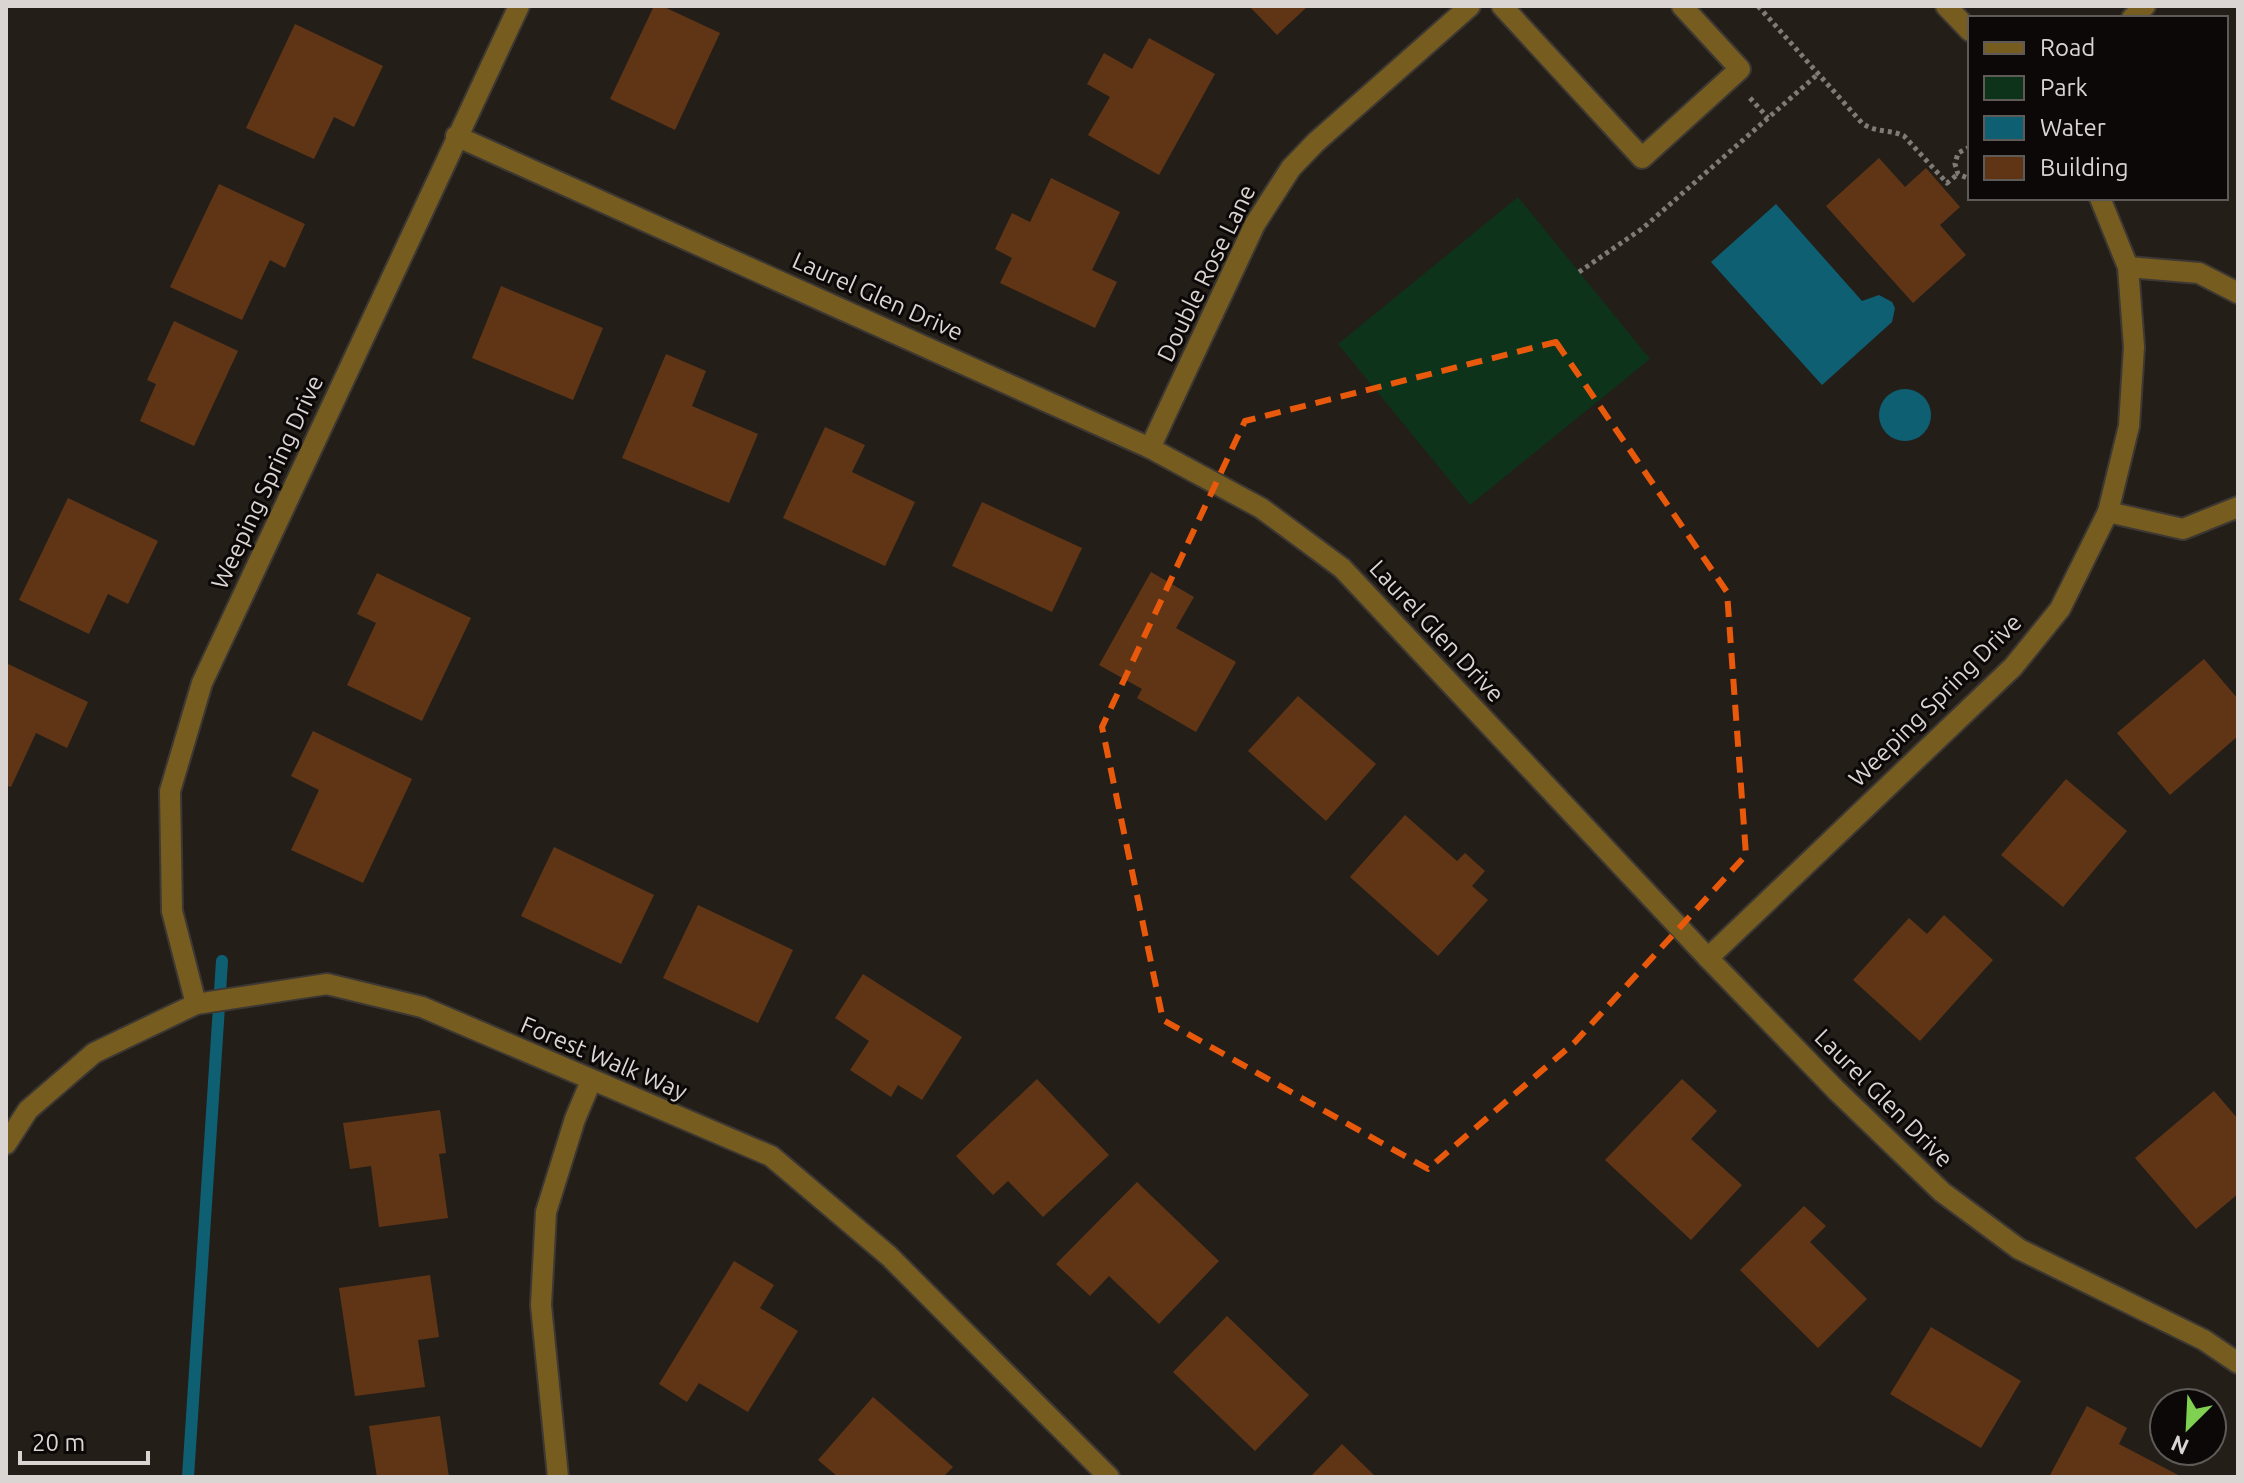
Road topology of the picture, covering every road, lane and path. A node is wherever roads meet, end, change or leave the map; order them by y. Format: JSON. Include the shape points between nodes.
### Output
{"nodes":[{"id":1,"x":519,"y":6,"type":"edge"},
{"id":2,"x":1470,"y":6,"type":"edge"},
{"id":3,"x":1502,"y":6,"type":"edge"},
{"id":4,"x":1682,"y":6,"type":"edge"},
{"id":5,"x":1758,"y":6,"type":"edge"},
{"id":6,"x":1946,"y":6,"type":"edge"},
{"id":7,"x":1968,"y":29,"type":"edge"},
{"id":8,"x":1818,"y":74,"type":"junction"},
{"id":9,"x":456,"y":136,"type":"junction"},
{"id":10,"x":1968,"y":148,"type":"edge"},
{"id":11,"x":1958,"y":174,"type":"junction"},
{"id":12,"x":1968,"y":178,"type":"edge"},
{"id":13,"x":2101,"y":200,"type":"edge"},
{"id":14,"x":2128,"y":267,"type":"junction"},
{"id":15,"x":1579,"y":272,"type":"dead end"},
{"id":16,"x":2238,"y":293,"type":"edge"},
{"id":17,"x":1150,"y":448,"type":"junction"},
{"id":18,"x":2238,"y":507,"type":"edge"},
{"id":19,"x":2108,"y":512,"type":"junction"},
{"id":20,"x":1708,"y":958,"type":"junction"},
{"id":21,"x":196,"y":1004,"type":"junction"},
{"id":22,"x":591,"y":1081,"type":"junction"},
{"id":23,"x":6,"y":1144,"type":"edge"},
{"id":24,"x":2238,"y":1363,"type":"edge"},
{"id":25,"x":558,"y":1477,"type":"edge"},
{"id":26,"x":1109,"y":1477,"type":"edge"}],
"edges":[{"from":1,"to":9,"type":"street","name":"Weeping Spring Drive"},
{"from":2,"to":17,"type":"street","name":"Double Rose Lane","via":[[1316,142],[1283,178],[1255,224]]},
{"from":3,"to":4,"type":"street","via":[[1642,158],[1740,69]]},
{"from":5,"to":8,"type":"path"},
{"from":6,"to":7,"type":"street"},
{"from":8,"to":11,"type":"path","via":[[1868,128],[1904,136],[1947,183]]},
{"from":8,"to":15,"type":"path","via":[[1643,228]]},
{"from":9,"to":17,"type":"street","name":"Laurel Glen Drive"},
{"from":9,"to":21,"type":"street","name":"Weeping Spring Drive","via":[[202,683],[170,791],[172,911]]},
{"from":10,"to":11,"type":"path","via":[[1955,158]]},
{"from":11,"to":12,"type":"path"},
{"from":13,"to":14,"type":"street","name":"Weeping Spring Drive"},
{"from":14,"to":16,"type":"street","via":[[2199,273]]},
{"from":14,"to":19,"type":"street","name":"Weeping Spring Drive","via":[[2134,347],[2129,426]]},
{"from":17,"to":20,"type":"street","name":"Laurel Glen Drive","via":[[1261,508],[1342,568]]},
{"from":18,"to":19,"type":"street","via":[[2183,529]]},
{"from":19,"to":20,"type":"street","name":"Weeping Spring Drive","via":[[2060,609],[2013,667]]},
{"from":20,"to":24,"type":"street","name":"Laurel Glen Drive","via":[[1942,1192],[2019,1249],[2204,1340]]},
{"from":21,"to":22,"type":"street","name":"Forest Walk Way","via":[[327,984],[422,1007]]},
{"from":21,"to":23,"type":"street","name":"Forest Walk Way","via":[[94,1053],[28,1110]]},
{"from":22,"to":25,"type":"street","via":[[546,1212],[541,1305]]},
{"from":22,"to":26,"type":"street","name":"Forest Walk Way","via":[[771,1156],[889,1256]]}]}
